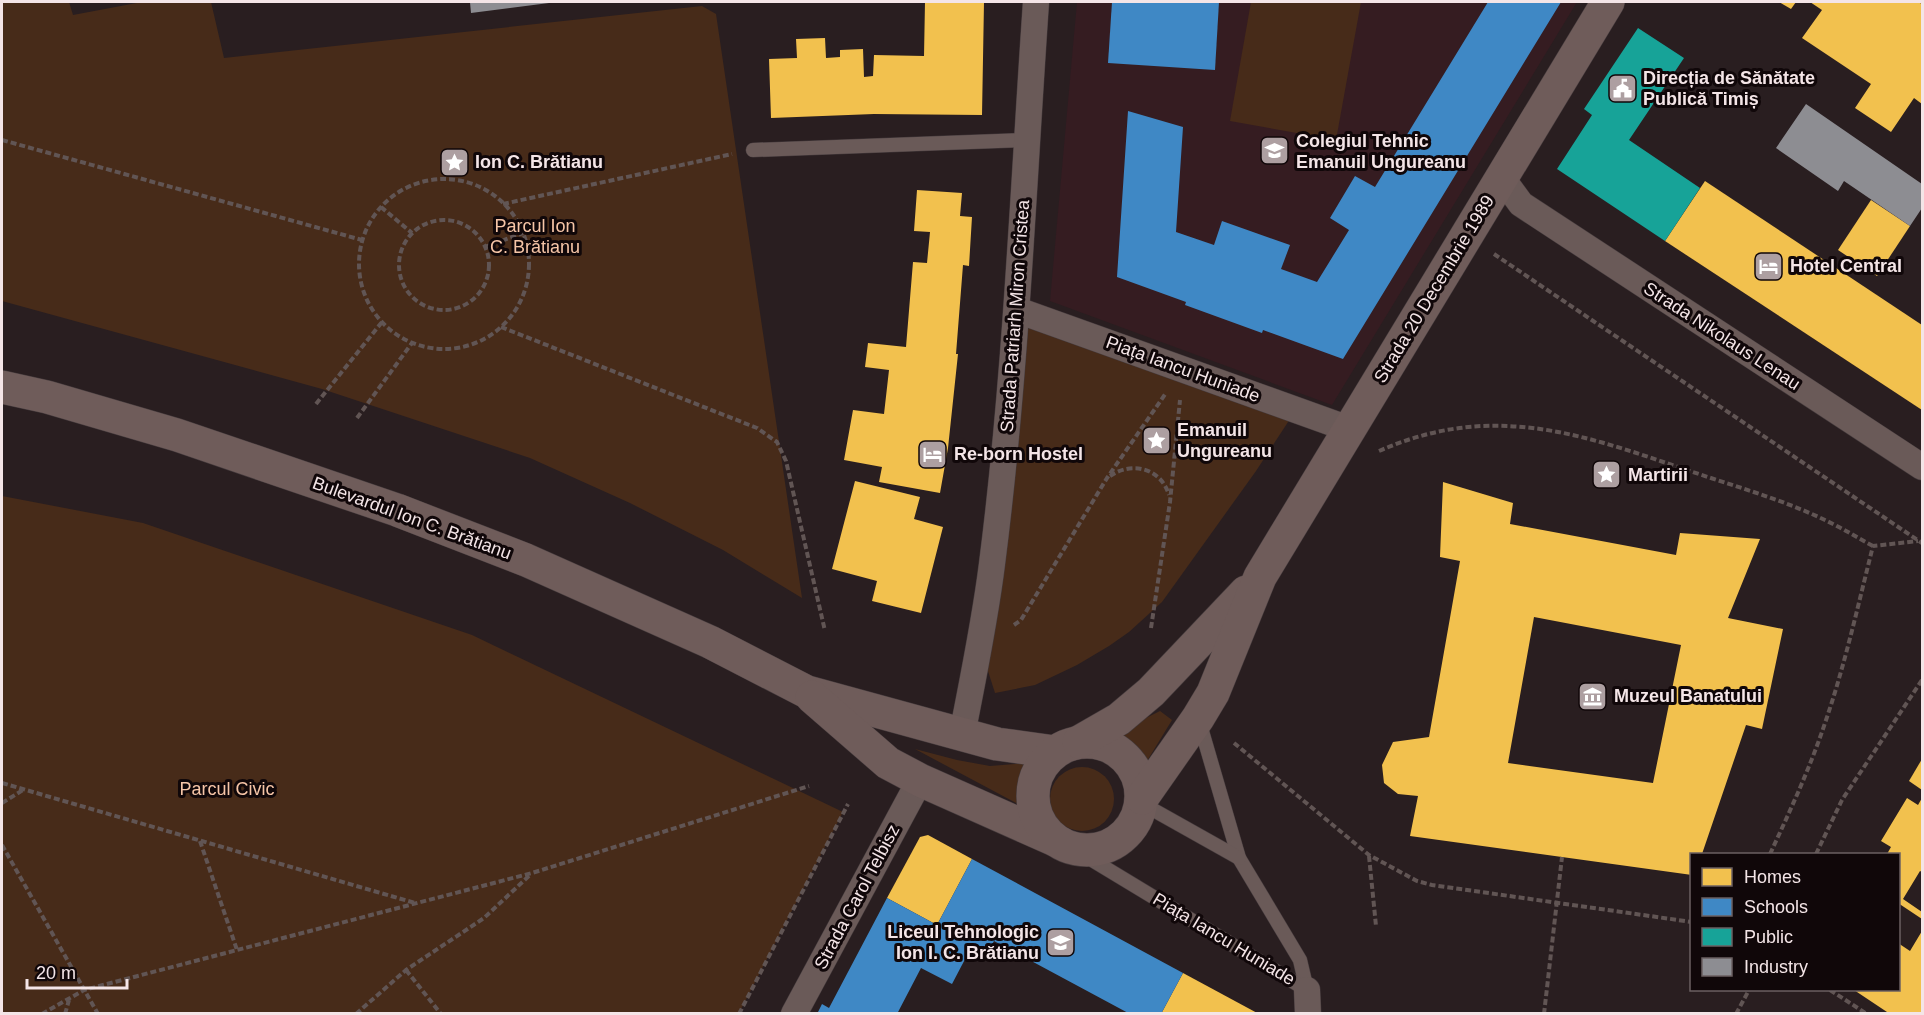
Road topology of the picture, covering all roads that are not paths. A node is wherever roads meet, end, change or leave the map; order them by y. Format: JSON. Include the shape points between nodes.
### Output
{"nodes":[{"id":1,"x":1036,"y":2,"type":"edge"},
{"id":2,"x":1608,"y":2,"type":"edge"},
{"id":3,"x":1027,"y":140,"type":"junction"},
{"id":4,"x":753,"y":150,"type":"road end"},
{"id":5,"x":1496,"y":189,"type":"junction"},
{"id":6,"x":1017,"y":310,"type":"junction"},
{"id":7,"x":2,"y":387,"type":"edge"},
{"id":8,"x":1349,"y":429,"type":"junction"},
{"id":9,"x":1923,"y":468,"type":"edge"},
{"id":10,"x":1260,"y":577,"type":"junction"},
{"id":11,"x":807,"y":692,"type":"junction"},
{"id":12,"x":1198,"y":718,"type":"junction"},
{"id":13,"x":962,"y":735,"type":"junction"},
{"id":14,"x":1067,"y":747,"type":"junction"},
{"id":15,"x":921,"y":780,"type":"junction"},
{"id":16,"x":1142,"y":801,"type":"junction"},
{"id":17,"x":1065,"y":845,"type":"junction"},
{"id":18,"x":1239,"y":858,"type":"junction"},
{"id":19,"x":1308,"y":1002,"type":"edge"},
{"id":20,"x":794,"y":1014,"type":"edge"}],
"edges":[{"from":1,"to":3,"type":"street","name":"Strada Patriarh Miron Cristea"},
{"from":2,"to":5,"type":"street","name":"Strada 20 Decembrie 1989"},
{"from":3,"to":4,"type":"lane"},
{"from":3,"to":6,"type":"street","name":"Strada Patriarh Miron Cristea"},
{"from":5,"to":8,"type":"street","name":"Strada 20 Decembrie 1989"},
{"from":5,"to":9,"type":"street","name":"Strada Nikolaus Lenau"},
{"from":6,"to":8,"type":"street","name":"Piața Iancu Huniade"},
{"from":6,"to":13,"type":"street","name":"Strada Patriarh Miron Cristea","via":[[992,567]]},
{"from":7,"to":11,"type":"street","name":"Bulevardul Ion C. Brătianu","via":[[177,435],[408,514],[546,569],[710,642]]},
{"from":8,"to":10,"type":"street","name":"Strada 20 Decembrie 1989"},
{"from":10,"to":12,"type":"street","name":"Strada 20 Decembrie 1989","via":[[1213,693]]},
{"from":10,"to":14,"type":"street","name":"Strada 20 Decembrie 1989","via":[[1151,692],[1119,720]]},
{"from":11,"to":13,"type":"street","name":"Bulevardul Ion C. Brătianu"},
{"from":11,"to":15,"type":"street","name":"Bulevardul Ion C. Brătianu","via":[[888,763]]},
{"from":12,"to":16,"type":"street","name":"Strada 20 Decembrie 1989"},
{"from":12,"to":18,"type":"lane","name":"Piața Iancu Huniade"},
{"from":13,"to":14,"type":"street","name":"Bulevardul Ion C. Brătianu","via":[[997,744]]},
{"from":14,"to":16,"type":"street","via":[[1098,743],[1124,755],[1139,780]]},
{"from":14,"to":17,"type":"street","name":"Piața Iancu Huniade","via":[[1043,764],[1032,796],[1043,829]]},
{"from":15,"to":17,"type":"street","name":"Bulevardul Ion C. Brătianu"},
{"from":15,"to":20,"type":"street","name":"Strada Carol Telbisz"},
{"from":16,"to":17,"type":"street","via":[[1136,820],[1110,846],[1092,850]]},
{"from":16,"to":18,"type":"lane","name":"Piața Iancu Huniade"},
{"from":17,"to":19,"type":"lane","name":"Piața Iancu Huniade"},
{"from":18,"to":19,"type":"lane","name":"Piața Iancu Huniade","via":[[1300,960]]}]}
